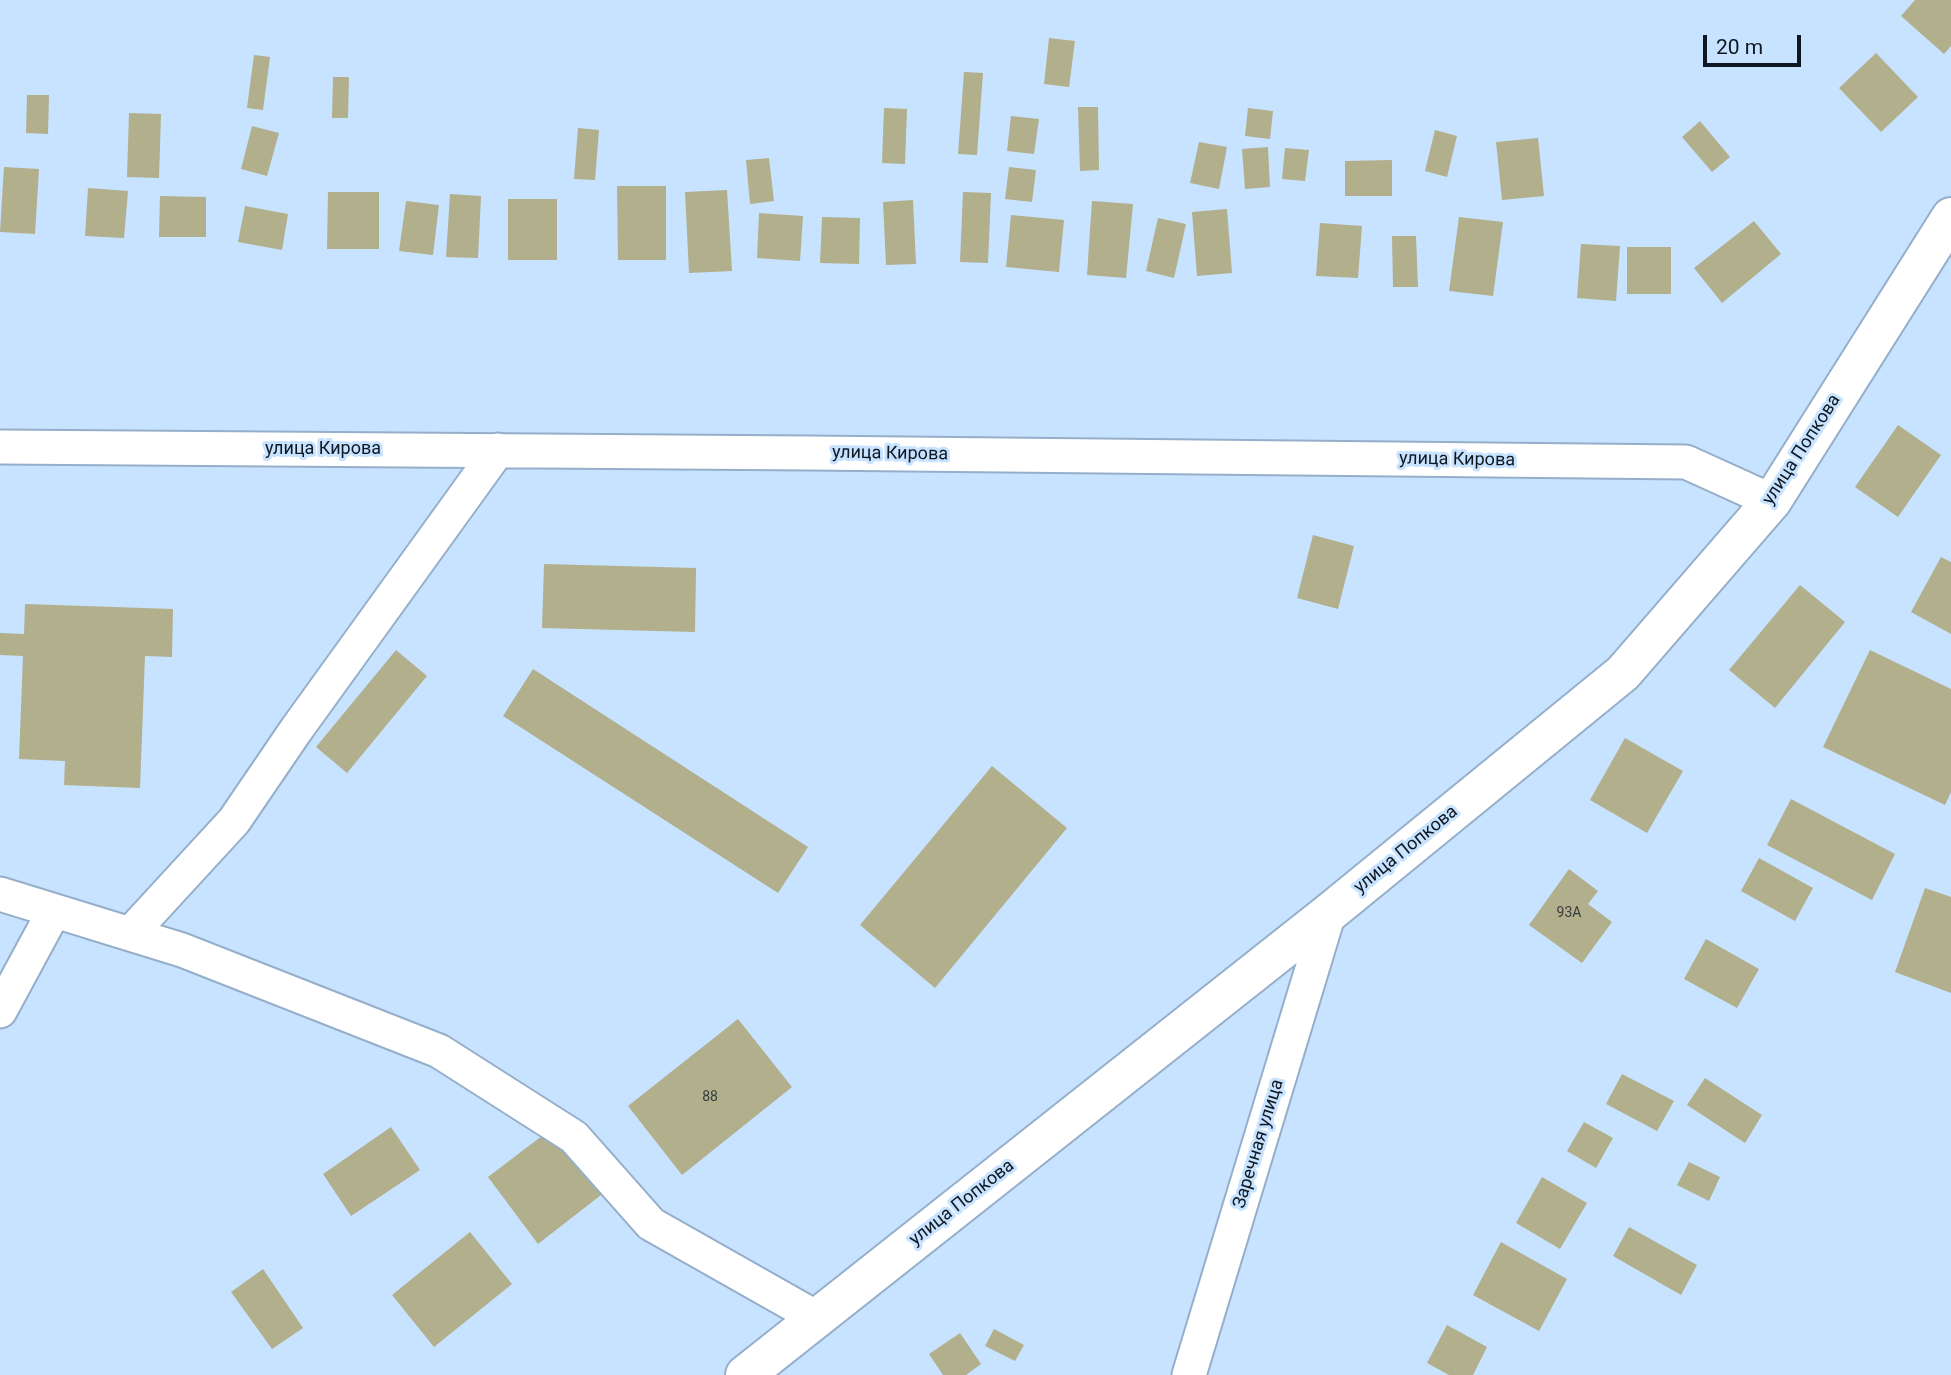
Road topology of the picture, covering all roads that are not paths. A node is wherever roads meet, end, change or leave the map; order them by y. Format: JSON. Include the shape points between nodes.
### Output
{"nodes":[{"id":1,"x":1951,"y":217,"type":"edge"},
{"id":2,"x":0,"y":447,"type":"edge"},
{"id":3,"x":498,"y":450,"type":"junction"},
{"id":4,"x":1772,"y":501,"type":"junction"},
{"id":5,"x":0,"y":894,"type":"edge"},
{"id":6,"x":54,"y":911,"type":"junction"},
{"id":7,"x":1329,"y":913,"type":"junction"},
{"id":8,"x":130,"y":934,"type":"junction"},
{"id":9,"x":0,"y":1011,"type":"edge"},
{"id":10,"x":817,"y":1318,"type":"junction"},
{"id":11,"x":745,"y":1375,"type":"edge"},
{"id":12,"x":1189,"y":1375,"type":"edge"}],
"edges":[{"from":1,"to":4,"type":"main road","name":"улица Попкова"},
{"from":2,"to":3,"type":"street","name":"улица Кирова"},
{"from":3,"to":4,"type":"street","name":"улица Кирова","via":[[1686,462]]},
{"from":3,"to":8,"type":"street","via":[[234,821]]},
{"from":4,"to":7,"type":"main road","name":"улица Попкова","via":[[1623,673]]},
{"from":5,"to":6,"type":"street"},
{"from":6,"to":8,"type":"street"},
{"from":6,"to":9,"type":"street"},
{"from":7,"to":10,"type":"main road","name":"улица Попкова"},
{"from":7,"to":12,"type":"street","name":"Заречная улица"},
{"from":8,"to":10,"type":"street","via":[[439,1051],[574,1136],[651,1224]]},
{"from":10,"to":11,"type":"main road","name":"улица Попкова"}]}
